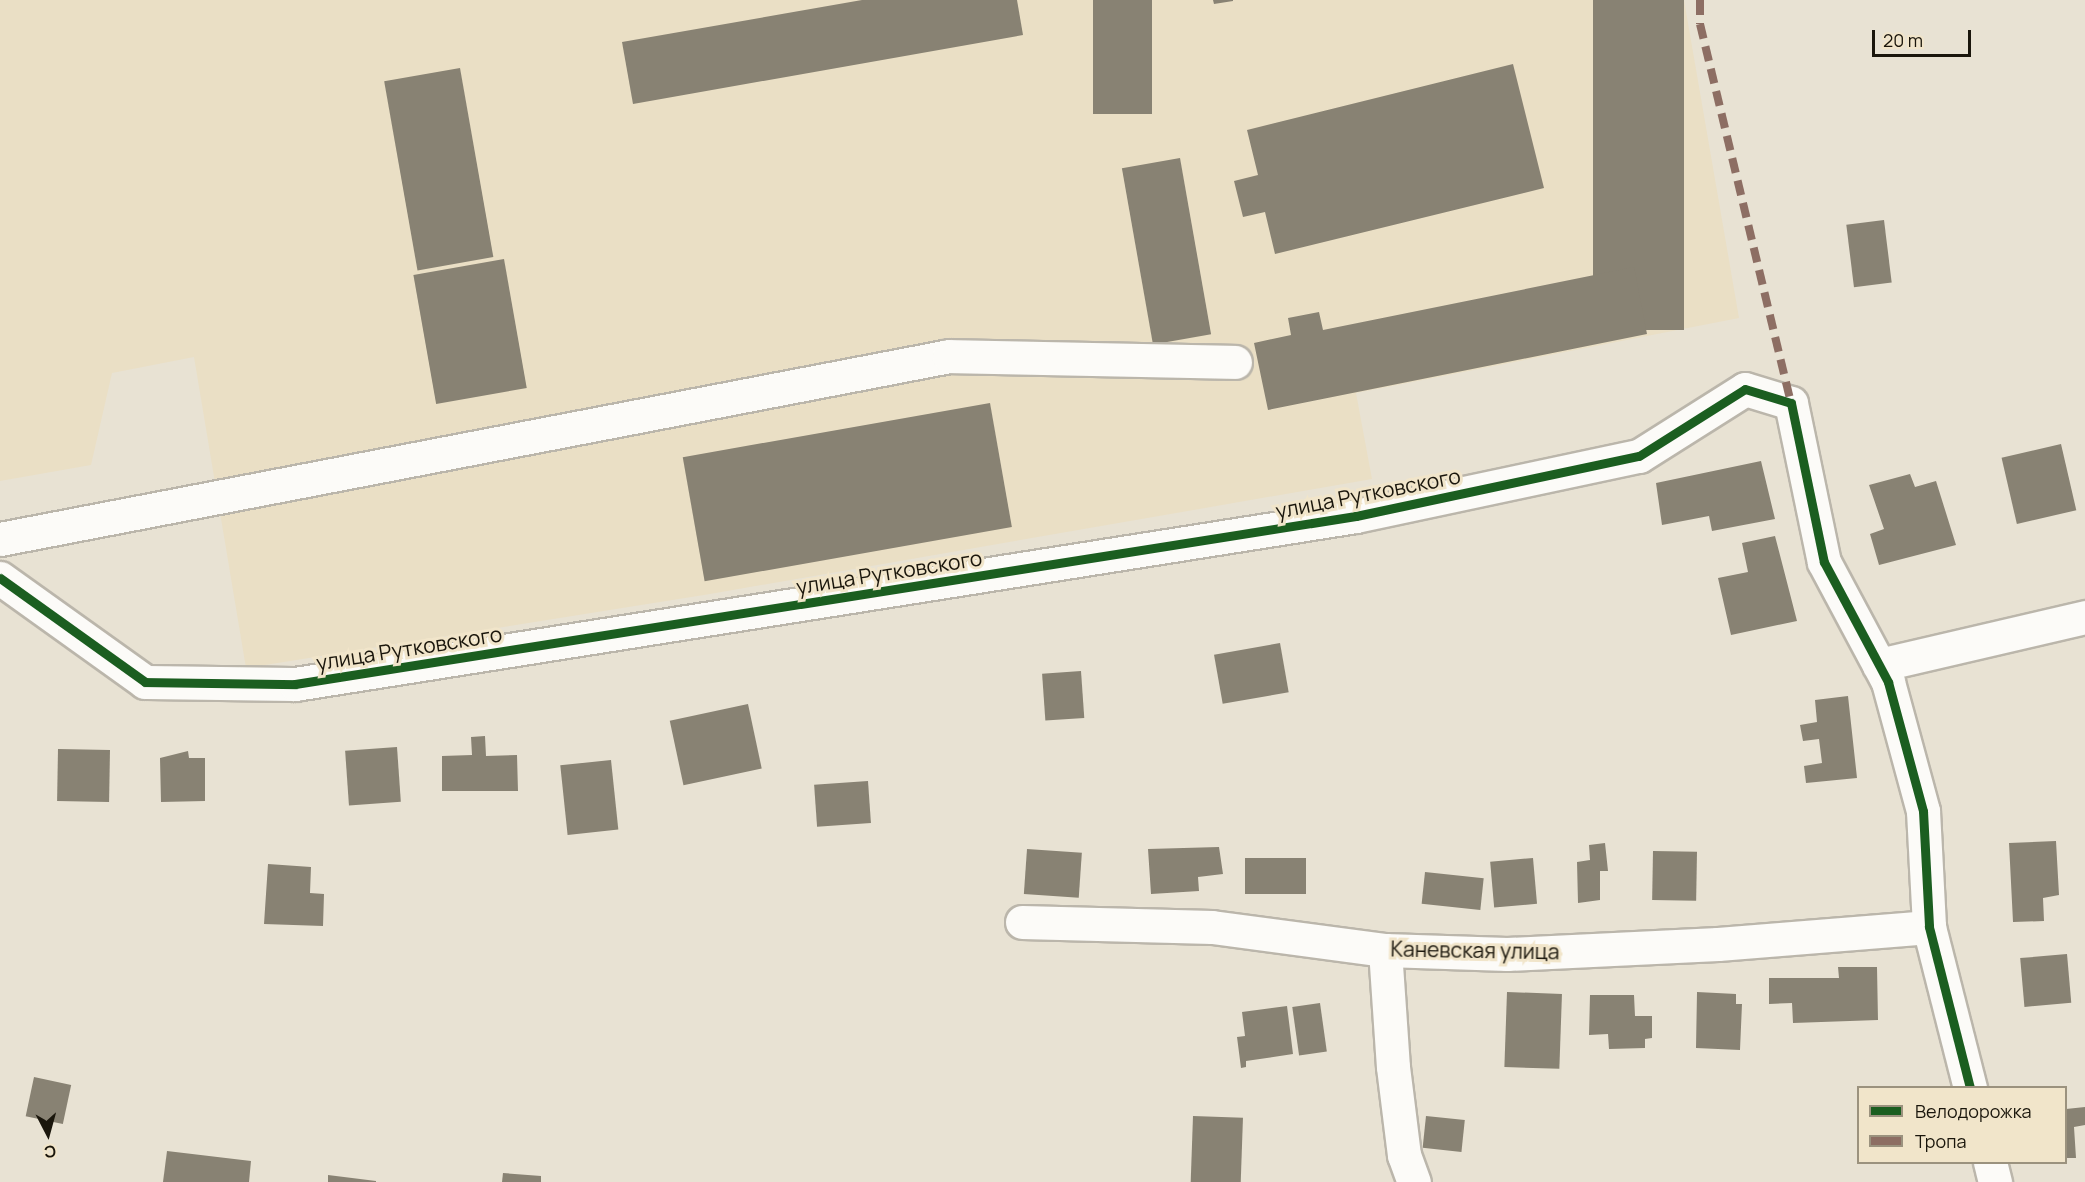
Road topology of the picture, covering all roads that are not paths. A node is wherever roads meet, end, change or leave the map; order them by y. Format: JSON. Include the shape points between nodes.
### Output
{"nodes":[{"id":1,"x":1235,"y":362,"type":"dead end"},
{"id":2,"x":0,"y":538,"type":"edge"},
{"id":3,"x":0,"y":579,"type":"edge"},
{"id":4,"x":2085,"y":617,"type":"edge"},
{"id":5,"x":1879,"y":665,"type":"junction"},
{"id":6,"x":1022,"y":922,"type":"dead end"},
{"id":7,"x":1929,"y":927,"type":"junction"},
{"id":8,"x":1385,"y":950,"type":"junction"},
{"id":9,"x":1970,"y":1086,"type":"edge"},
{"id":10,"x":1990,"y":1164,"type":"edge"},
{"id":11,"x":1414,"y":1182,"type":"edge"},
{"id":12,"x":1995,"y":1182,"type":"edge"}],
"edges":[{"from":1,"to":2,"type":"street","via":[[949,356]]},
{"from":3,"to":5,"type":"street","name":"улица Рутковского","via":[[145,682],[296,684],[1356,516],[1639,456],[1745,388],[1791,403],[1824,562]]},
{"from":4,"to":5,"type":"street"},
{"from":5,"to":7,"type":"street","via":[[1888,682],[1923,812]]},
{"from":6,"to":8,"type":"street","name":"Каневская улица","via":[[1212,927]]},
{"from":7,"to":8,"type":"street","name":"Каневская улица","via":[[1718,945],[1519,953]]},
{"from":7,"to":9,"type":"street"},
{"from":8,"to":11,"type":"street","via":[[1404,1155]]},
{"from":10,"to":12,"type":"street"}]}
